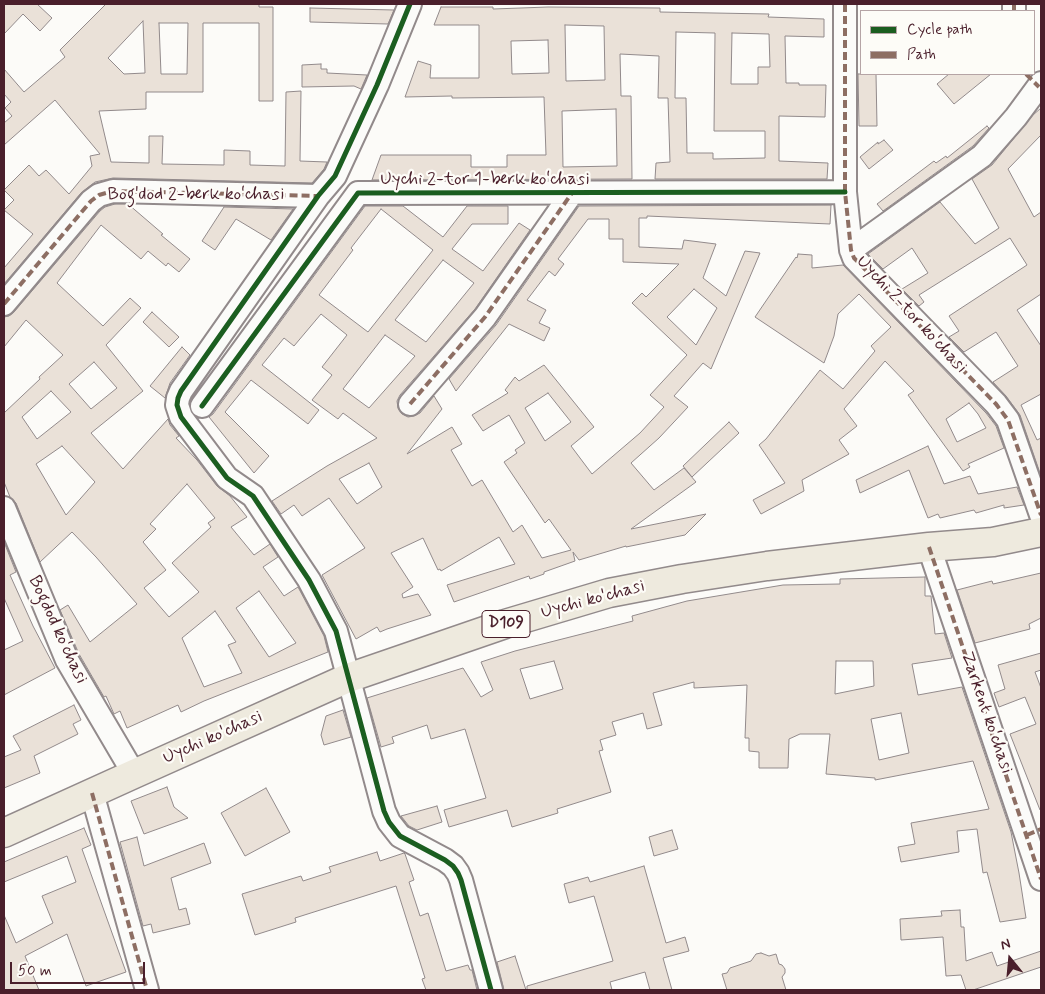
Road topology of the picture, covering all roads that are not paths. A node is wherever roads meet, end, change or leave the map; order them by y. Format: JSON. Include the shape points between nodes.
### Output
{"nodes":[{"id":1,"x":410,"y":4,"type":"edge"},
{"id":2,"x":845,"y":4,"type":"edge"},
{"id":3,"x":1035,"y":81,"type":"edge"},
{"id":4,"x":845,"y":192,"type":"junction"},
{"id":5,"x":572,"y":193,"type":"junction"},
{"id":6,"x":318,"y":196,"type":"junction"},
{"id":7,"x":852,"y":250,"type":"junction"},
{"id":8,"x":4,"y":304,"type":"edge"},
{"id":9,"x":410,"y":404,"type":"dead end"},
{"id":10,"x":202,"y":406,"type":"dead end"},
{"id":11,"x":4,"y":508,"type":"edge"},
{"id":12,"x":1041,"y":515,"type":"edge"},
{"id":13,"x":1041,"y":532,"type":"edge"},
{"id":14,"x":929,"y":547,"type":"junction"},
{"id":15,"x":348,"y":678,"type":"junction"},
{"id":16,"x":134,"y":774,"type":"junction"},
{"id":17,"x":92,"y":793,"type":"junction"},
{"id":18,"x":1034,"y":832,"type":"edge"},
{"id":19,"x":4,"y":833,"type":"edge"},
{"id":20,"x":1041,"y":879,"type":"edge"},
{"id":21,"x":147,"y":990,"type":"edge"},
{"id":22,"x":490,"y":990,"type":"edge"}],
"edges":[{"from":1,"to":6,"type":"street","via":[[335,176]]},
{"from":2,"to":4,"type":"street","name":"Uychi 2-tor koʻchasi"},
{"from":3,"to":7,"type":"street","via":[[1016,116],[982,156]]},
{"from":4,"to":5,"type":"street","name":"Uychi 2-tor 1-berk koʻchasi"},
{"from":4,"to":7,"type":"street","name":"Uychi 2-tor koʻchasi"},
{"from":5,"to":9,"type":"street","name":"Uychi 2-tor 1-berk koʻchasi","via":[[485,317]]},
{"from":5,"to":10,"type":"street","name":"Uychi 2-tor 1-berk koʻchasi","via":[[358,193]]},
{"from":6,"to":8,"type":"street","name":"Bog'dod 2-berk koʻchasi","via":[[114,191],[99,195]]},
{"from":6,"to":15,"type":"street","via":[[180,391],[177,405],[181,417],[227,478],[253,496],[309,580],[336,631]]},
{"from":7,"to":12,"type":"street","name":"Uychi 2-tor koʻchasi","via":[[854,258],[1008,420]]},
{"from":11,"to":16,"type":"street","name":"Bogdod koʻchasi","via":[[67,660]]},
{"from":13,"to":14,"type":"main road","name":"Uychi ko'chasi","number":"D109","via":[[993,542]]},
{"from":14,"to":15,"type":"main road","name":"Uychi ko'chasi","number":"D109","via":[[766,566],[610,593],[505,624]]},
{"from":14,"to":18,"type":"street","name":"Zarkent koʻchasi"},
{"from":15,"to":16,"type":"main road","name":"Uychi ko'chasi","number":"D109"},
{"from":15,"to":22,"type":"street","via":[[389,822],[400,836],[445,860],[458,873]]},
{"from":16,"to":17,"type":"main road","name":"Uychi ko'chasi","number":"D109"},
{"from":17,"to":19,"type":"main road","name":"Uychi ko'chasi","number":"D109"},
{"from":17,"to":21,"type":"street"},
{"from":18,"to":20,"type":"street","name":"Zarkent koʻchasi"}]}
